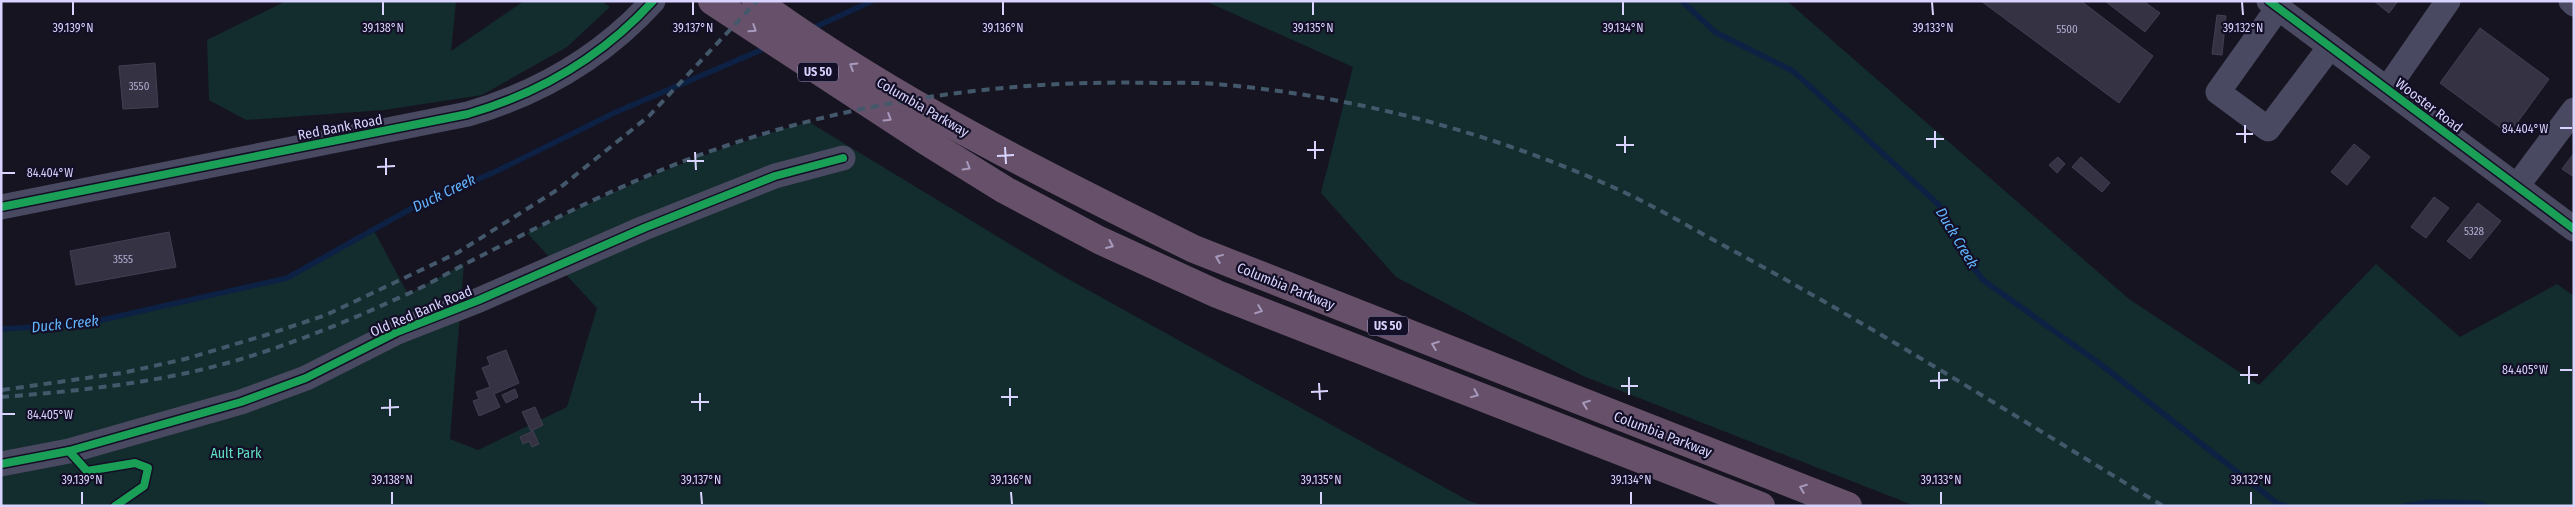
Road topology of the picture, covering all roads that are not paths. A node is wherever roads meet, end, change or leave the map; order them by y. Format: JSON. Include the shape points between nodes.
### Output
{"nodes":[{"id":1,"x":653,"y":1,"type":"edge"},
{"id":2,"x":712,"y":1,"type":"edge"},
{"id":3,"x":756,"y":1,"type":"edge"},
{"id":4,"x":2448,"y":1,"type":"edge"},
{"id":5,"x":2571,"y":1,"type":"edge"},
{"id":6,"x":2574,"y":4,"type":"edge"},
{"id":7,"x":2274,"y":5,"type":"edge"},
{"id":8,"x":2330,"y":47,"type":"junction"},
{"id":9,"x":2387,"y":89,"type":"junction"},
{"id":10,"x":2574,"y":110,"type":"edge"},
{"id":11,"x":843,"y":158,"type":"dead end"},
{"id":12,"x":2517,"y":186,"type":"junction"},
{"id":13,"x":1,"y":207,"type":"edge"},
{"id":14,"x":2574,"y":228,"type":"edge"},
{"id":15,"x":1,"y":464,"type":"edge"},
{"id":16,"x":1761,"y":506,"type":"edge"},
{"id":17,"x":1848,"y":506,"type":"edge"}],
"edges":[{"from":1,"to":13,"type":"street","name":"Red Bank Road","via":[[605,47],[570,72],[501,105]]},
{"from":2,"to":16,"type":"highway","name":"Columbia Parkway","number":"US 50","one_way":true,"via":[[926,142],[1005,190],[1099,240],[1217,294]]},
{"from":17,"to":3,"type":"highway","name":"Columbia Parkway","number":"US 50","one_way":true,"via":[[1194,248],[940,118]]},
{"from":4,"to":9,"type":"street"},
{"from":5,"to":6,"type":"street"},
{"from":7,"to":8,"type":"street","name":"Wooster Road"},
{"from":7,"to":8,"type":"street","via":[[2218,92],[2232,103],[2268,129]]},
{"from":8,"to":9,"type":"street","name":"Wooster Road"},
{"from":9,"to":12,"type":"street","name":"Wooster Road"},
{"from":10,"to":12,"type":"street"},
{"from":11,"to":15,"type":"street","name":"Old Red Bank Road","via":[[775,176],[644,228],[499,299],[397,332],[306,378],[241,402],[69,451]]},
{"from":12,"to":14,"type":"street","name":"Wooster Road"}]}
